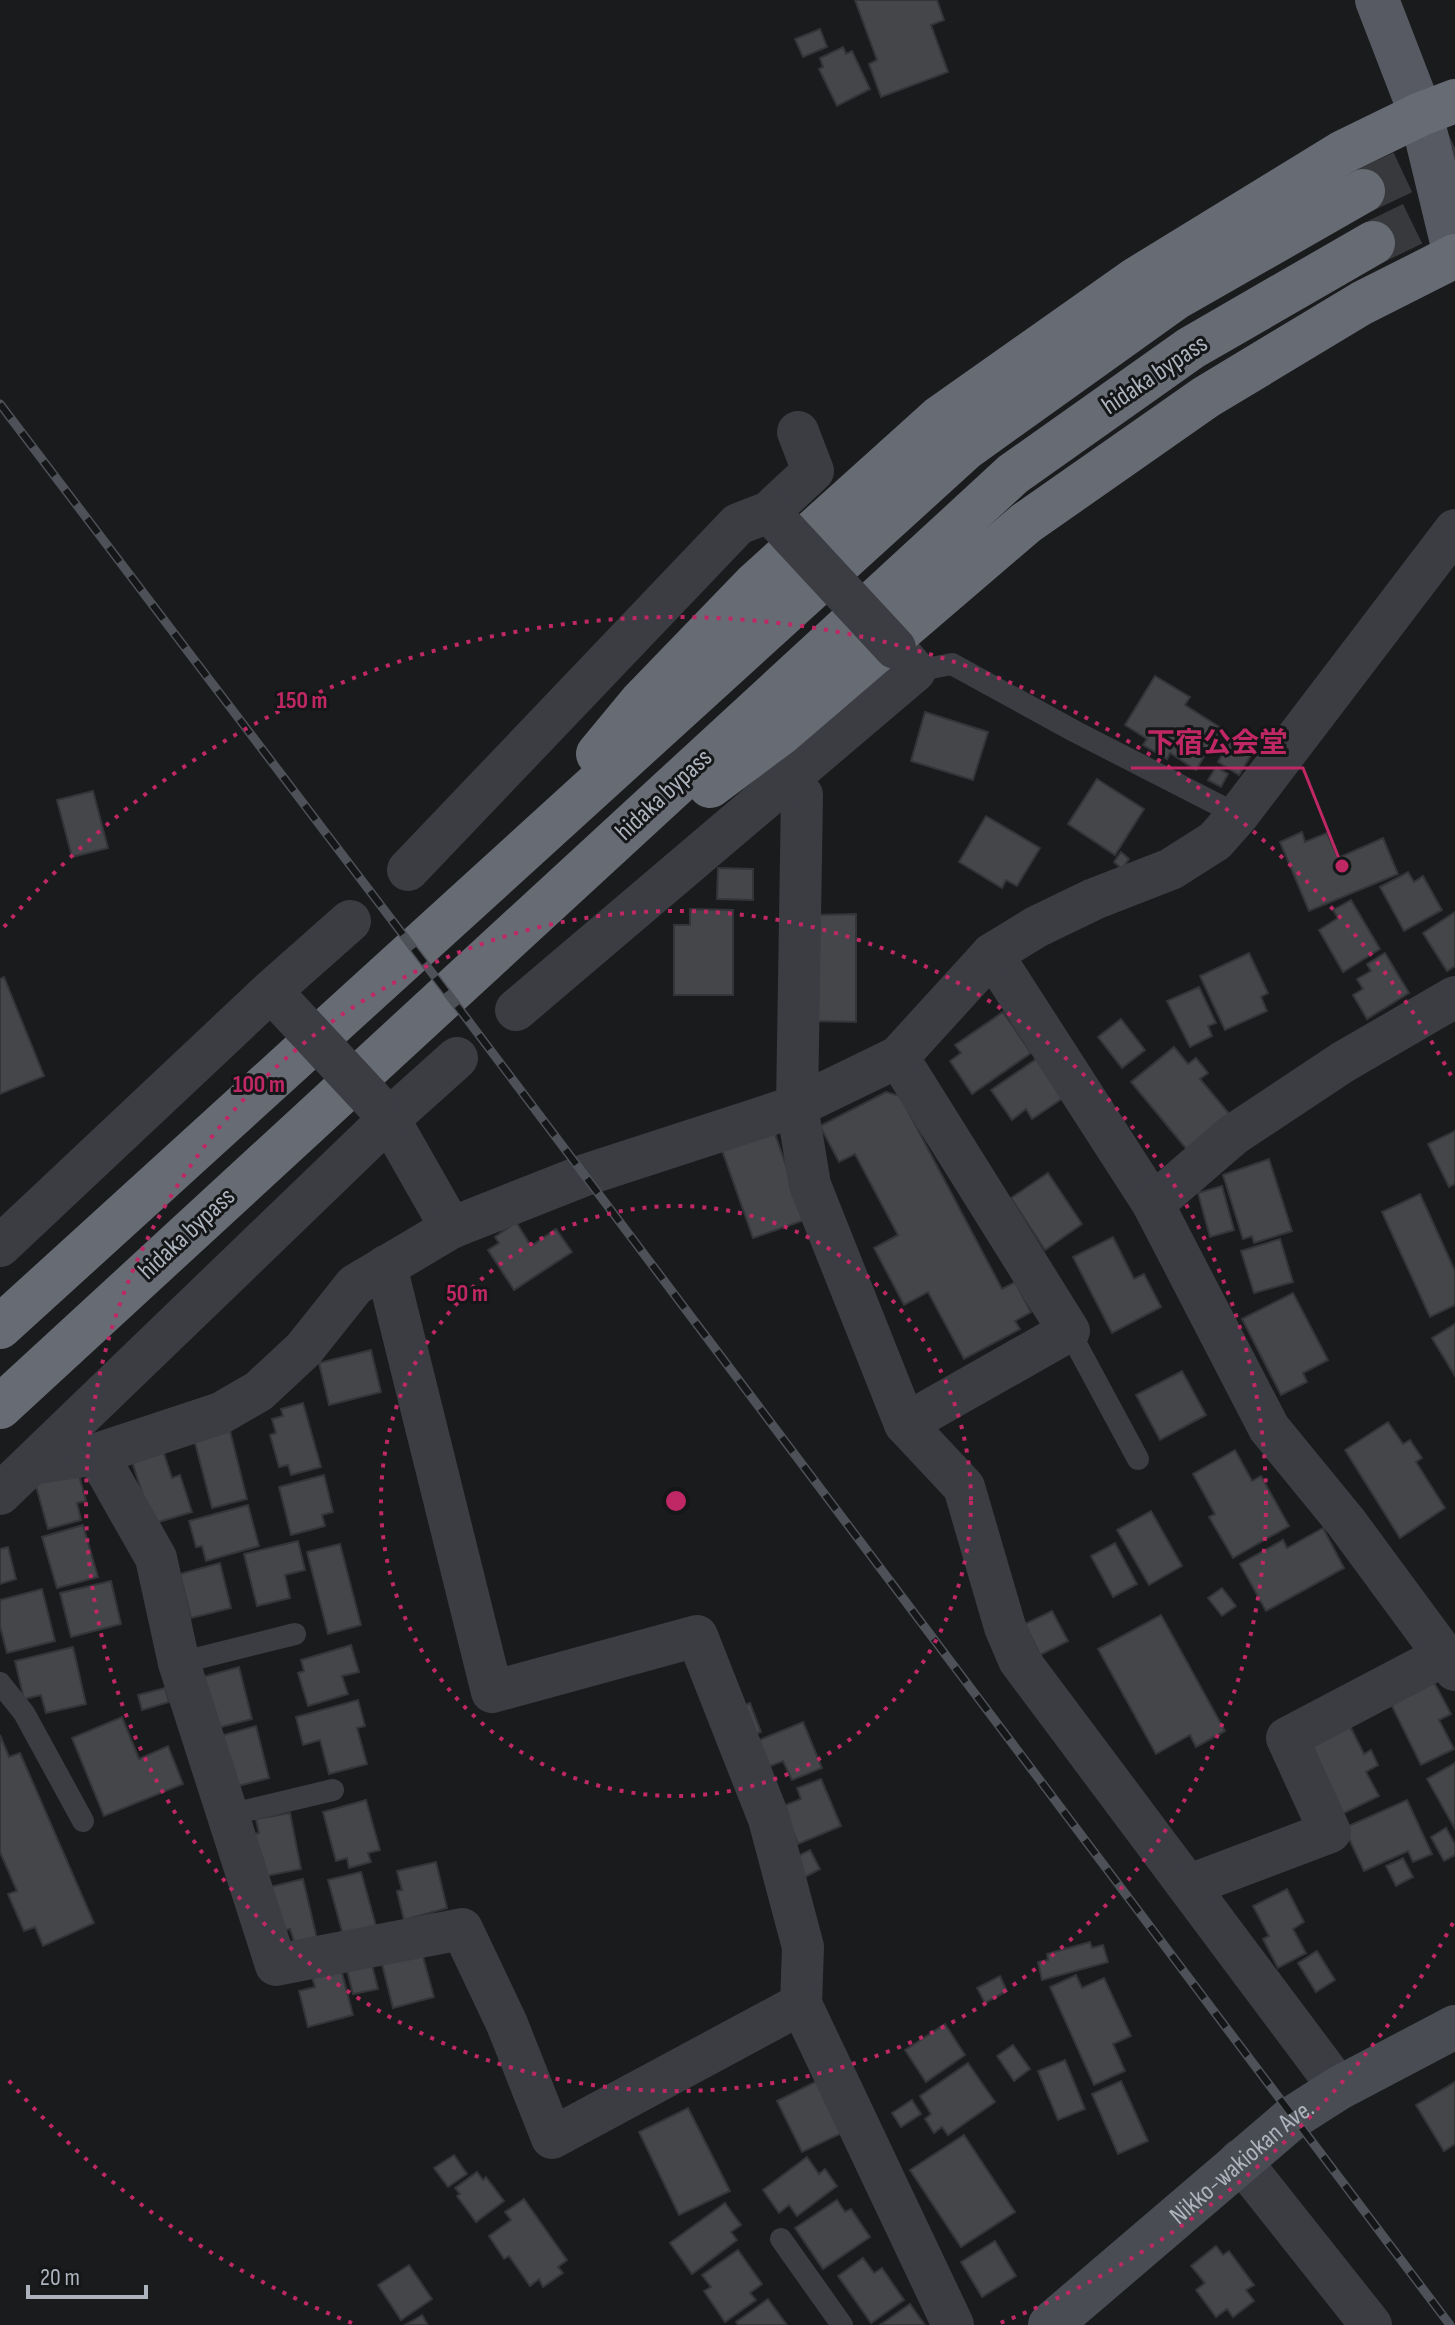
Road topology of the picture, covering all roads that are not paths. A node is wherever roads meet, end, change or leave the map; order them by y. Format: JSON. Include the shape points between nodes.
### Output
{"nodes":[{"id":1,"x":1377,"y":0,"type":"edge"},
{"id":2,"x":1438,"y":108,"type":"edge"},
{"id":3,"x":1363,"y":191,"type":"tunnel mouth"},
{"id":4,"x":1373,"y":243,"type":"tunnel mouth"},
{"id":5,"x":1455,"y":255,"type":"edge"},
{"id":6,"x":798,"y":432,"type":"dead end"},
{"id":7,"x":769,"y":512,"type":"junction"},
{"id":8,"x":1455,"y":530,"type":"edge"},
{"id":9,"x":905,"y":660,"type":"junction"},
{"id":10,"x":802,"y":795,"type":"dead end"},
{"id":11,"x":1238,"y":815,"type":"junction"},
{"id":12,"x":408,"y":870,"type":"dead end"},
{"id":13,"x":491,"y":882,"type":"junction"},
{"id":14,"x":350,"y":921,"type":"dead end"},
{"id":15,"x":497,"y":948,"type":"junction"},
{"id":16,"x":992,"y":954,"type":"junction"},
{"id":17,"x":277,"y":997,"type":"junction"},
{"id":18,"x":1455,"y":997,"type":"edge"},
{"id":19,"x":516,"y":1010,"type":"dead end"},
{"id":20,"x":898,"y":1057,"type":"junction"},
{"id":21,"x":457,"y":1058,"type":"dead end"},
{"id":22,"x":797,"y":1106,"type":"junction"},
{"id":23,"x":382,"y":1111,"type":"junction"},
{"id":24,"x":1153,"y":1204,"type":"junction"},
{"id":25,"x":451,"y":1228,"type":"junction"},
{"id":26,"x":0,"y":1246,"type":"edge"},
{"id":27,"x":386,"y":1266,"type":"junction"},
{"id":28,"x":0,"y":1327,"type":"edge"},
{"id":29,"x":1069,"y":1331,"type":"junction"},
{"id":30,"x":0,"y":1407,"type":"edge"},
{"id":31,"x":905,"y":1424,"type":"junction"},
{"id":32,"x":97,"y":1454,"type":"junction"},
{"id":33,"x":1138,"y":1459,"type":"dead end"},
{"id":34,"x":32,"y":1464,"type":"junction"},
{"id":35,"x":0,"y":1494,"type":"edge"},
{"id":36,"x":295,"y":1634,"type":"dead end"},
{"id":37,"x":179,"y":1663,"type":"junction"},
{"id":38,"x":1449,"y":1663,"type":"edge"},
{"id":39,"x":0,"y":1683,"type":"edge"},
{"id":40,"x":333,"y":1790,"type":"dead end"},
{"id":41,"x":228,"y":1815,"type":"junction"},
{"id":42,"x":83,"y":1821,"type":"dead end"},
{"id":43,"x":1190,"y":1885,"type":"junction"},
{"id":44,"x":801,"y":2004,"type":"junction"},
{"id":45,"x":1455,"y":2027,"type":"edge"},
{"id":46,"x":1339,"y":2088,"type":"junction"},
{"id":47,"x":1240,"y":2160,"type":"junction"},
{"id":48,"x":781,"y":2239,"type":"dead end"},
{"id":49,"x":842,"y":2325,"type":"edge"},
{"id":50,"x":953,"y":2325,"type":"edge"},
{"id":51,"x":1050,"y":2325,"type":"edge"},
{"id":52,"x":1371,"y":2325,"type":"edge"}],
"edges":[{"from":1,"to":2,"type":"main road"},
{"from":2,"to":5,"type":"main road"},
{"from":2,"to":13,"type":"highway","via":[[1343,152],[1136,279],[939,418],[724,616],[641,702]]},
{"from":3,"to":13,"type":"highway","name":"hidaka bypass","via":[[1174,299],[966,448]]},
{"from":4,"to":15,"type":"highway","name":"hidaka bypass","via":[[1191,348],[1013,474]]},
{"from":5,"to":15,"type":"highway","via":[[1362,303],[1206,397],[1026,523],[781,733]]},
{"from":6,"to":7,"type":"street","via":[[813,471]]},
{"from":7,"to":9,"type":"street","bridge":true},
{"from":7,"to":12,"type":"street","via":[[738,524]]},
{"from":8,"to":11,"type":"street"},
{"from":9,"to":11,"type":"lane","via":[[952,664]]},
{"from":9,"to":19,"type":"street"},
{"from":10,"to":22,"type":"street"},
{"from":11,"to":16,"type":"street","via":[[1215,841],[1171,869],[1094,899]]},
{"from":13,"to":28,"type":"highway","name":"hidaka bypass"},
{"from":14,"to":17,"type":"street"},
{"from":15,"to":30,"type":"highway","name":"hidaka bypass"},
{"from":16,"to":20,"type":"street"},
{"from":16,"to":24,"type":"street"},
{"from":17,"to":23,"type":"street","bridge":true},
{"from":17,"to":26,"type":"street"},
{"from":18,"to":24,"type":"street","via":[[1233,1135]]},
{"from":20,"to":22,"type":"street"},
{"from":20,"to":29,"type":"street"},
{"from":21,"to":23,"type":"street"},
{"from":22,"to":25,"type":"street","via":[[585,1175]]},
{"from":22,"to":31,"type":"street","via":[[810,1185]]},
{"from":23,"to":25,"type":"street"},
{"from":23,"to":34,"type":"street"},
{"from":24,"to":38,"type":"street","via":[[1269,1428]]},
{"from":25,"to":27,"type":"street"},
{"from":27,"to":32,"type":"street","via":[[355,1285],[304,1349],[259,1391],[221,1413]]},
{"from":27,"to":44,"type":"street","via":[[492,1692],[697,1636],[769,1819],[803,1947]]},
{"from":29,"to":31,"type":"street"},
{"from":29,"to":33,"type":"lane"},
{"from":31,"to":43,"type":"street","via":[[964,1487],[1019,1660]]},
{"from":32,"to":34,"type":"street"},
{"from":32,"to":37,"type":"street","via":[[156,1558]]},
{"from":34,"to":35,"type":"street"},
{"from":36,"to":37,"type":"lane"},
{"from":37,"to":41,"type":"street"},
{"from":38,"to":43,"type":"street","via":[[1287,1738],[1330,1832]]},
{"from":39,"to":42,"type":"lane","via":[[24,1713]]},
{"from":40,"to":41,"type":"lane"},
{"from":41,"to":44,"type":"street","via":[[276,1965],[462,1929],[552,2138]]},
{"from":43,"to":46,"type":"street"},
{"from":44,"to":50,"type":"street"},
{"from":45,"to":46,"type":"street","name":"Nikko-wakiokan Ave."},
{"from":46,"to":47,"type":"street","name":"Nikko-wakiokan Ave."},
{"from":47,"to":51,"type":"street","name":"Nikko-wakiokan Ave."},
{"from":47,"to":52,"type":"street"},
{"from":48,"to":49,"type":"lane"}]}
